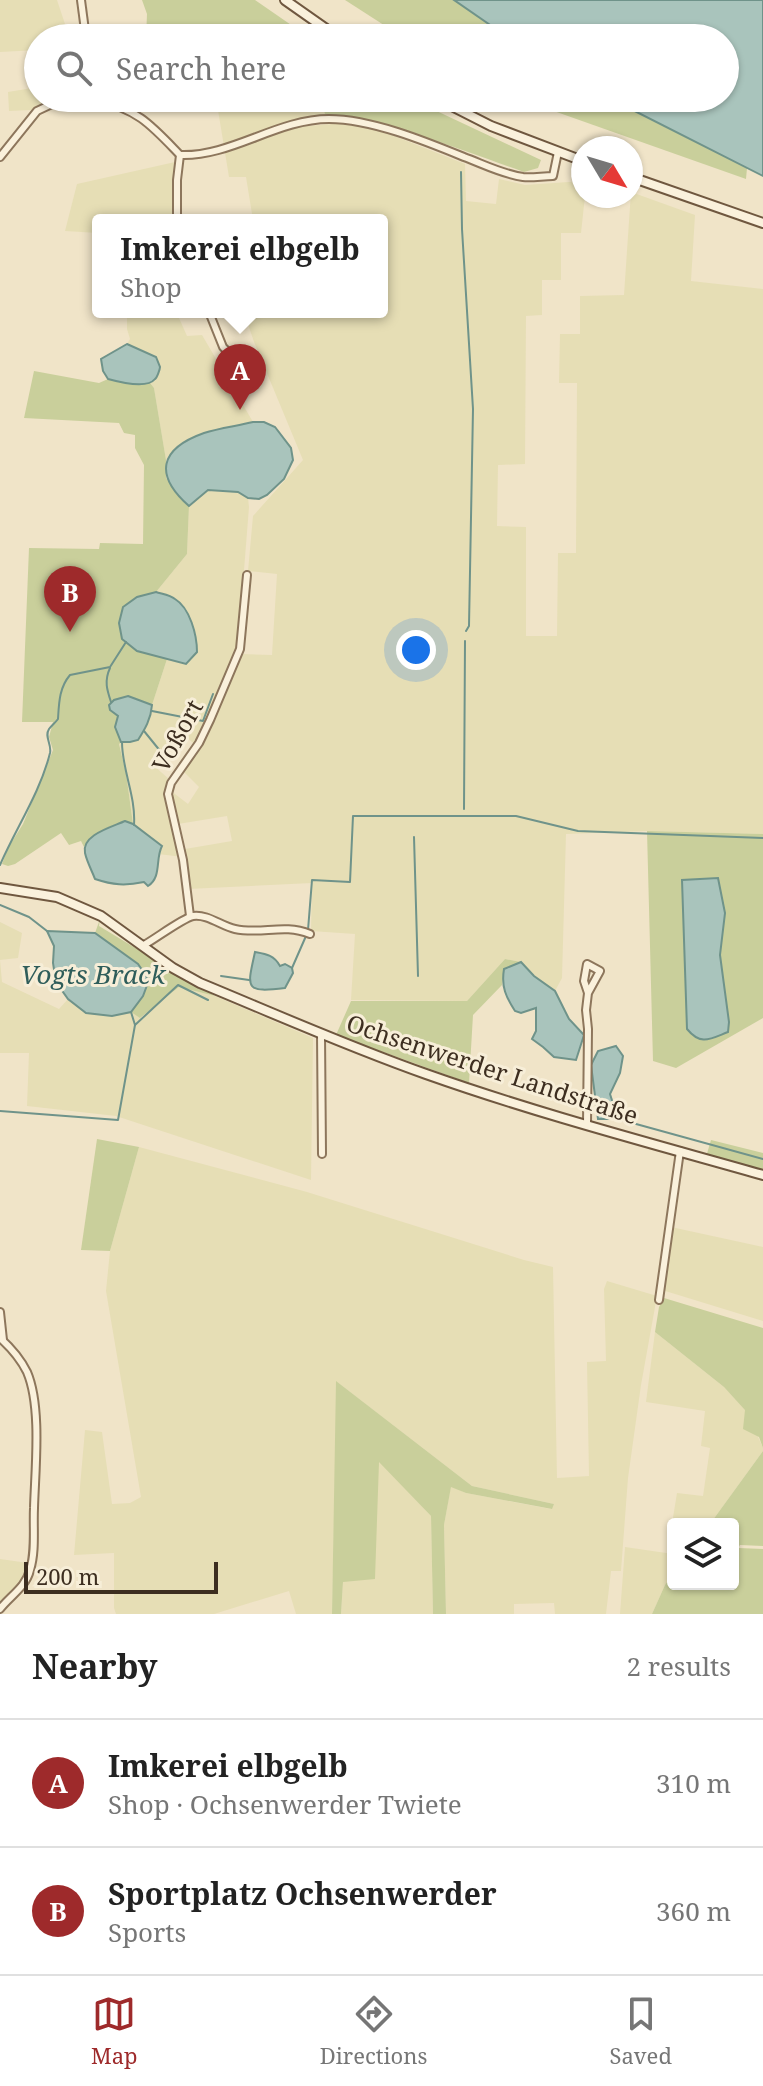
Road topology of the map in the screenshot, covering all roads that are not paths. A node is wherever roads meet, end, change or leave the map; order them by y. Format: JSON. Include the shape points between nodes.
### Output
{"nodes":[{"id":1,"x":81,"y":0,"type":"edge"},
{"id":2,"x":285,"y":0,"type":"edge"},
{"id":3,"x":84,"y":24,"type":"edge"},
{"id":4,"x":319,"y":24,"type":"edge"},
{"id":5,"x":36,"y":112,"type":"edge"},
{"id":6,"x":132,"y":112,"type":"edge"},
{"id":7,"x":464,"y":112,"type":"edge"},
{"id":8,"x":558,"y":152,"type":"junction"},
{"id":9,"x":180,"y":155,"type":"junction"},
{"id":10,"x":0,"y":157,"type":"edge"},
{"id":11,"x":571,"y":157,"type":"edge"},
{"id":12,"x":643,"y":181,"type":"edge"},
{"id":13,"x":177,"y":214,"type":"edge"},
{"id":14,"x":763,"y":223,"type":"edge"},
{"id":15,"x":211,"y":318,"type":"edge"},
{"id":16,"x":230,"y":354,"type":"dead end"},
{"id":17,"x":247,"y":575,"type":"dead end"},
{"id":18,"x":0,"y":888,"type":"edge"},
{"id":19,"x":190,"y":916,"type":"junction"},
{"id":20,"x":310,"y":934,"type":"dead end"},
{"id":21,"x":144,"y":945,"type":"junction"},
{"id":22,"x":588,"y":993,"type":"dead end"},
{"id":23,"x":321,"y":1034,"type":"junction"},
{"id":24,"x":587,"y":1124,"type":"junction"},
{"id":25,"x":680,"y":1151,"type":"junction"},
{"id":26,"x":322,"y":1154,"type":"dead end"},
{"id":27,"x":763,"y":1175,"type":"edge"},
{"id":28,"x":659,"y":1300,"type":"dead end"},
{"id":29,"x":0,"y":1312,"type":"edge"},
{"id":30,"x":1,"y":1339,"type":"edge"},
{"id":31,"x":0,"y":1609,"type":"edge"}],
"edges":[{"from":1,"to":3,"type":"street"},
{"from":2,"to":4,"type":"street"},
{"from":5,"to":10,"type":"street"},
{"from":6,"to":9,"type":"street"},
{"from":7,"to":8,"type":"street"},
{"from":8,"to":9,"type":"street","via":[[553,176],[525,177],[357,122],[326,119]]},
{"from":8,"to":11,"type":"street"},
{"from":9,"to":13,"type":"street"},
{"from":12,"to":14,"type":"street"},
{"from":15,"to":16,"type":"street"},
{"from":17,"to":19,"type":"street","name":"Voßort","via":[[240,649],[199,743],[168,794]]},
{"from":18,"to":21,"type":"street","name":"Ochsenwerder Landstraße","via":[[57,897],[101,916]]},
{"from":19,"to":20,"type":"street","via":[[234,929],[289,928]]},
{"from":19,"to":21,"type":"street"},
{"from":21,"to":23,"type":"street","name":"Ochsenwerder Landstraße","via":[[200,983]]},
{"from":22,"to":24,"type":"street"},
{"from":23,"to":24,"type":"street","name":"Ochsenwerder Landstraße"},
{"from":23,"to":26,"type":"street"},
{"from":24,"to":25,"type":"street","name":"Ochsenwerder Landstraße"},
{"from":25,"to":27,"type":"street","name":"Ochsenwerder Landstraße"},
{"from":25,"to":28,"type":"street"},
{"from":29,"to":30,"type":"street"},
{"from":30,"to":31,"type":"street","via":[[27,1374],[35,1432],[31,1570]]}]}
